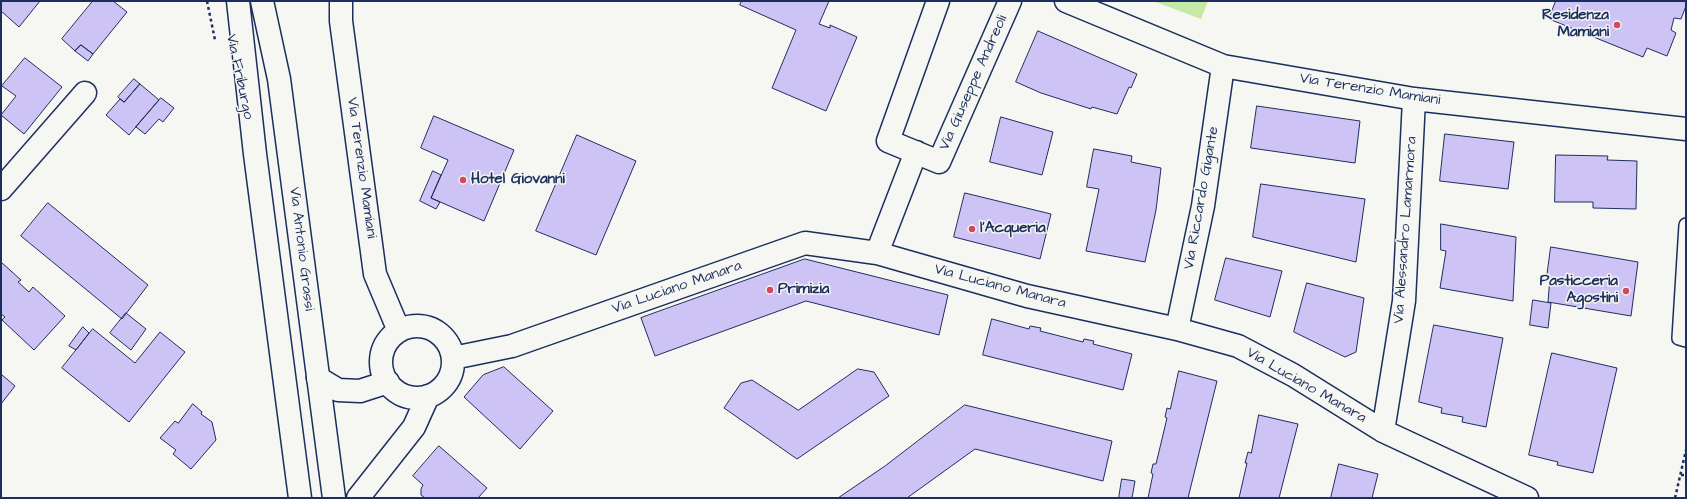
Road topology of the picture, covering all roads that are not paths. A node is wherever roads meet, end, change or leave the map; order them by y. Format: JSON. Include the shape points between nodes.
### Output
{"nodes":[{"id":1,"x":224,"y":1,"type":"edge"},
{"id":2,"x":238,"y":1,"type":"edge"},
{"id":3,"x":262,"y":1,"type":"edge"},
{"id":4,"x":275,"y":1,"type":"edge"},
{"id":5,"x":341,"y":1,"type":"edge"},
{"id":6,"x":938,"y":1,"type":"edge"},
{"id":7,"x":1010,"y":1,"type":"edge"},
{"id":8,"x":1066,"y":1,"type":"edge"},
{"id":9,"x":1223,"y":66,"type":"junction"},
{"id":10,"x":279,"y":79,"type":"junction"},
{"id":11,"x":85,"y":93,"type":"dead end"},
{"id":12,"x":1414,"y":99,"type":"junction"},
{"id":13,"x":1686,"y":129,"type":"edge"},
{"id":14,"x":916,"y":152,"type":"junction"},
{"id":15,"x":255,"y":154,"type":"junction"},
{"id":16,"x":1,"y":189,"type":"edge"},
{"id":17,"x":1686,"y":225,"type":"edge"},
{"id":18,"x":1686,"y":250,"type":"edge"},
{"id":19,"x":878,"y":253,"type":"junction"},
{"id":20,"x":1177,"y":329,"type":"junction"},
{"id":21,"x":399,"y":331,"type":"junction"},
{"id":22,"x":1686,"y":340,"type":"edge"},
{"id":23,"x":452,"y":358,"type":"junction"},
{"id":24,"x":318,"y":378,"type":"junction"},
{"id":25,"x":388,"y":382,"type":"junction"},
{"id":26,"x":428,"y":396,"type":"junction"},
{"id":27,"x":1383,"y":431,"type":"junction"},
{"id":28,"x":300,"y":498,"type":"edge"},
{"id":29,"x":334,"y":498,"type":"edge"},
{"id":30,"x":358,"y":498,"type":"edge"},
{"id":31,"x":1527,"y":498,"type":"edge"}],
"edges":[{"from":1,"to":15,"type":"street","name":"Via Friburgo"},
{"from":2,"to":15,"type":"street"},
{"from":3,"to":10,"type":"street","name":"Via Antonio Grassi"},
{"from":4,"to":10,"type":"street"},
{"from":5,"to":21,"type":"street","name":"Via Terenzio Mamiani","via":[[341,21],[375,274]]},
{"from":6,"to":14,"type":"street","name":"Via Giuseppe Andreoli","via":[[888,141]]},
{"from":7,"to":14,"type":"street","name":"Via Giuseppe Andreoli","via":[[939,162]]},
{"from":8,"to":9,"type":"street","name":"Via Terenzio Mamiani"},
{"from":9,"to":12,"type":"street","name":"Via Terenzio Mamiani"},
{"from":9,"to":20,"type":"street","name":"Via Riccardo Gigante","via":[[1203,206]]},
{"from":10,"to":24,"type":"street","name":"Via Antonio Grassi"},
{"from":11,"to":16,"type":"street"},
{"from":12,"to":13,"type":"street","name":"Via Terenzio Mamiani"},
{"from":12,"to":27,"type":"street","name":"Via Alessandro Lamarmora","via":[[1404,301]]},
{"from":14,"to":19,"type":"street","name":"Via Giuseppe Andreoli"},
{"from":15,"to":28,"type":"street"},
{"from":17,"to":18,"type":"lane"},
{"from":18,"to":22,"type":"lane","via":[[1680,338]]},
{"from":19,"to":20,"type":"street","name":"Via Luciano Manara","via":[[1027,296]]},
{"from":19,"to":23,"type":"street","name":"Via Luciano Manara","via":[[805,243],[512,346]]},
{"from":20,"to":27,"type":"street","name":"Via Luciano Manara","via":[[1238,346],[1293,375]]},
{"from":21,"to":23,"type":"street","via":[[410,326],[422,326],[433,330],[450,346]]},
{"from":21,"to":25,"type":"street","via":[[390,338],[381,360]]},
{"from":23,"to":26,"type":"street","via":[[452,370],[447,381]]},
{"from":24,"to":25,"type":"street","via":[[338,390],[360,391]]},
{"from":24,"to":29,"type":"street","name":"Via Antonio Grassi"},
{"from":25,"to":26,"type":"street","via":[[406,395]]},
{"from":26,"to":30,"type":"street","via":[[414,427]]},
{"from":27,"to":31,"type":"street","name":"Via Luciano Manara"}]}
